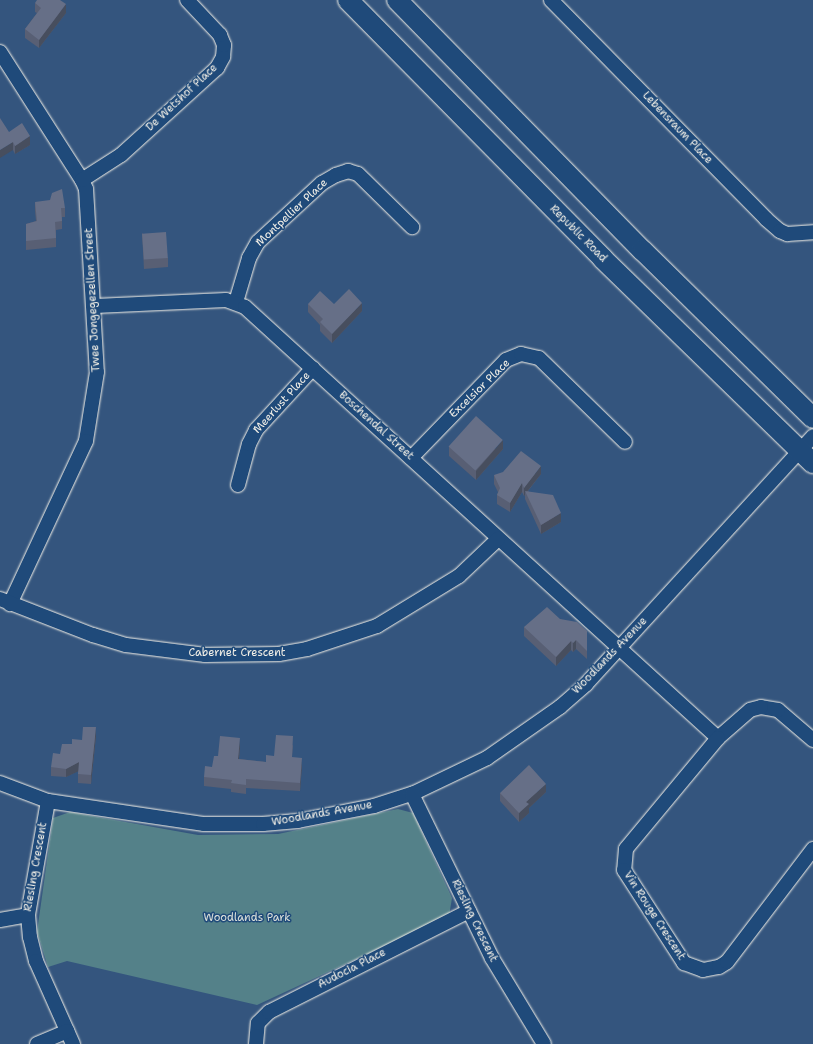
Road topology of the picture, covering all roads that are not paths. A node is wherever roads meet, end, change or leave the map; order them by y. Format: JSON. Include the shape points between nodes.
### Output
{"nodes":[{"id":1,"x":187,"y":0,"type":"edge"},
{"id":2,"x":348,"y":0,"type":"edge"},
{"id":3,"x":397,"y":0,"type":"edge"},
{"id":4,"x":551,"y":0,"type":"edge"},
{"id":5,"x":0,"y":52,"type":"edge"},
{"id":6,"x":82,"y":180,"type":"junction"},
{"id":7,"x":412,"y":228,"type":"dead end"},
{"id":8,"x":813,"y":232,"type":"edge"},
{"id":9,"x":236,"y":302,"type":"junction"},
{"id":10,"x":95,"y":306,"type":"junction"},
{"id":11,"x":313,"y":368,"type":"junction"},
{"id":12,"x":813,"y":418,"type":"edge"},
{"id":13,"x":813,"y":436,"type":"edge"},
{"id":14,"x":625,"y":442,"type":"dead end"},
{"id":15,"x":807,"y":457,"type":"edge"},
{"id":16,"x":411,"y":458,"type":"junction"},
{"id":17,"x":238,"y":485,"type":"dead end"},
{"id":18,"x":498,"y":539,"type":"junction"},
{"id":19,"x":5,"y":601,"type":"edge"},
{"id":20,"x":618,"y":648,"type":"junction"},
{"id":21,"x":718,"y":738,"type":"junction"},
{"id":22,"x":813,"y":740,"type":"edge"},
{"id":23,"x":0,"y":783,"type":"edge"},
{"id":24,"x":412,"y":794,"type":"junction"},
{"id":25,"x":48,"y":801,"type":"junction"},
{"id":26,"x":813,"y":849,"type":"edge"},
{"id":27,"x":469,"y":911,"type":"junction"},
{"id":28,"x":28,"y":915,"type":"junction"},
{"id":29,"x":0,"y":920,"type":"edge"},
{"id":30,"x":70,"y":1038,"type":"edge"},
{"id":31,"x":37,"y":1044,"type":"edge"},
{"id":32,"x":256,"y":1044,"type":"edge"},
{"id":33,"x":544,"y":1044,"type":"edge"}],
"edges":[{"from":1,"to":6,"type":"street","name":"De Wetshof Place","via":[[220,35],[224,45],[223,57],[217,68],[121,155]]},
{"from":2,"to":15,"type":"main road","name":"Republic Road","via":[[603,259]]},
{"from":3,"to":12,"type":"main road","via":[[643,251]]},
{"from":4,"to":8,"type":"street","name":"Lebensraum Place","via":[[780,232]]},
{"from":5,"to":6,"type":"street","name":"Twee Jongegezellen Street"},
{"from":6,"to":10,"type":"street","name":"Twee Jongegezellen Street","via":[[89,206]]},
{"from":7,"to":9,"type":"street","name":"Montpellier Place","via":[[358,174],[348,171],[336,175],[322,183],[258,242],[249,258]]},
{"from":9,"to":10,"type":"street","via":[[201,299]]},
{"from":9,"to":11,"type":"street","name":"Boschendal Street","via":[[245,307]]},
{"from":10,"to":19,"type":"street","name":"Twee Jongegezellen Street","via":[[97,372],[86,441]]},
{"from":11,"to":16,"type":"street","name":"Boschendal Street"},
{"from":11,"to":17,"type":"street","name":"Meerlust Place","via":[[256,430],[249,444]]},
{"from":13,"to":15,"type":"street","name":"Woodlands Avenue"},
{"from":14,"to":16,"type":"street","name":"Excelsior Place","via":[[539,358],[521,354],[506,360]]},
{"from":15,"to":20,"type":"street","name":"Woodlands Avenue"},
{"from":16,"to":18,"type":"street","name":"Boschendal Street"},
{"from":18,"to":19,"type":"street","name":"Cabernet Crescent","via":[[459,576],[377,626],[307,649],[278,654],[205,655],[126,645],[86,633]]},
{"from":18,"to":20,"type":"street","name":"Boschendal Street"},
{"from":20,"to":21,"type":"street"},
{"from":20,"to":24,"type":"street","name":"Woodlands Avenue","via":[[586,684],[536,726],[487,758]]},
{"from":21,"to":22,"type":"street","name":"Vin Rouge Crescent","via":[[750,710],[761,707],[778,710]]},
{"from":21,"to":26,"type":"street","name":"Vin Rouge Crescent","via":[[626,849],[623,860],[627,877],[684,963],[703,970],[719,967],[727,962]]},
{"from":23,"to":25,"type":"street","name":"Woodlands Avenue"},
{"from":24,"to":25,"type":"street","name":"Woodlands Avenue","via":[[340,814],[263,824],[204,824]]},
{"from":24,"to":27,"type":"street","name":"Riesling Crescent"},
{"from":25,"to":28,"type":"street","name":"Riesling Crescent"},
{"from":27,"to":32,"type":"street","name":"Audocia Place","via":[[269,1012],[258,1023]]},
{"from":27,"to":33,"type":"street","name":"Riesling Crescent","via":[[492,958]]},
{"from":28,"to":29,"type":"street"},
{"from":28,"to":30,"type":"street","name":"Riesling Crescent","via":[[36,961]]},
{"from":30,"to":31,"type":"street"}]}
